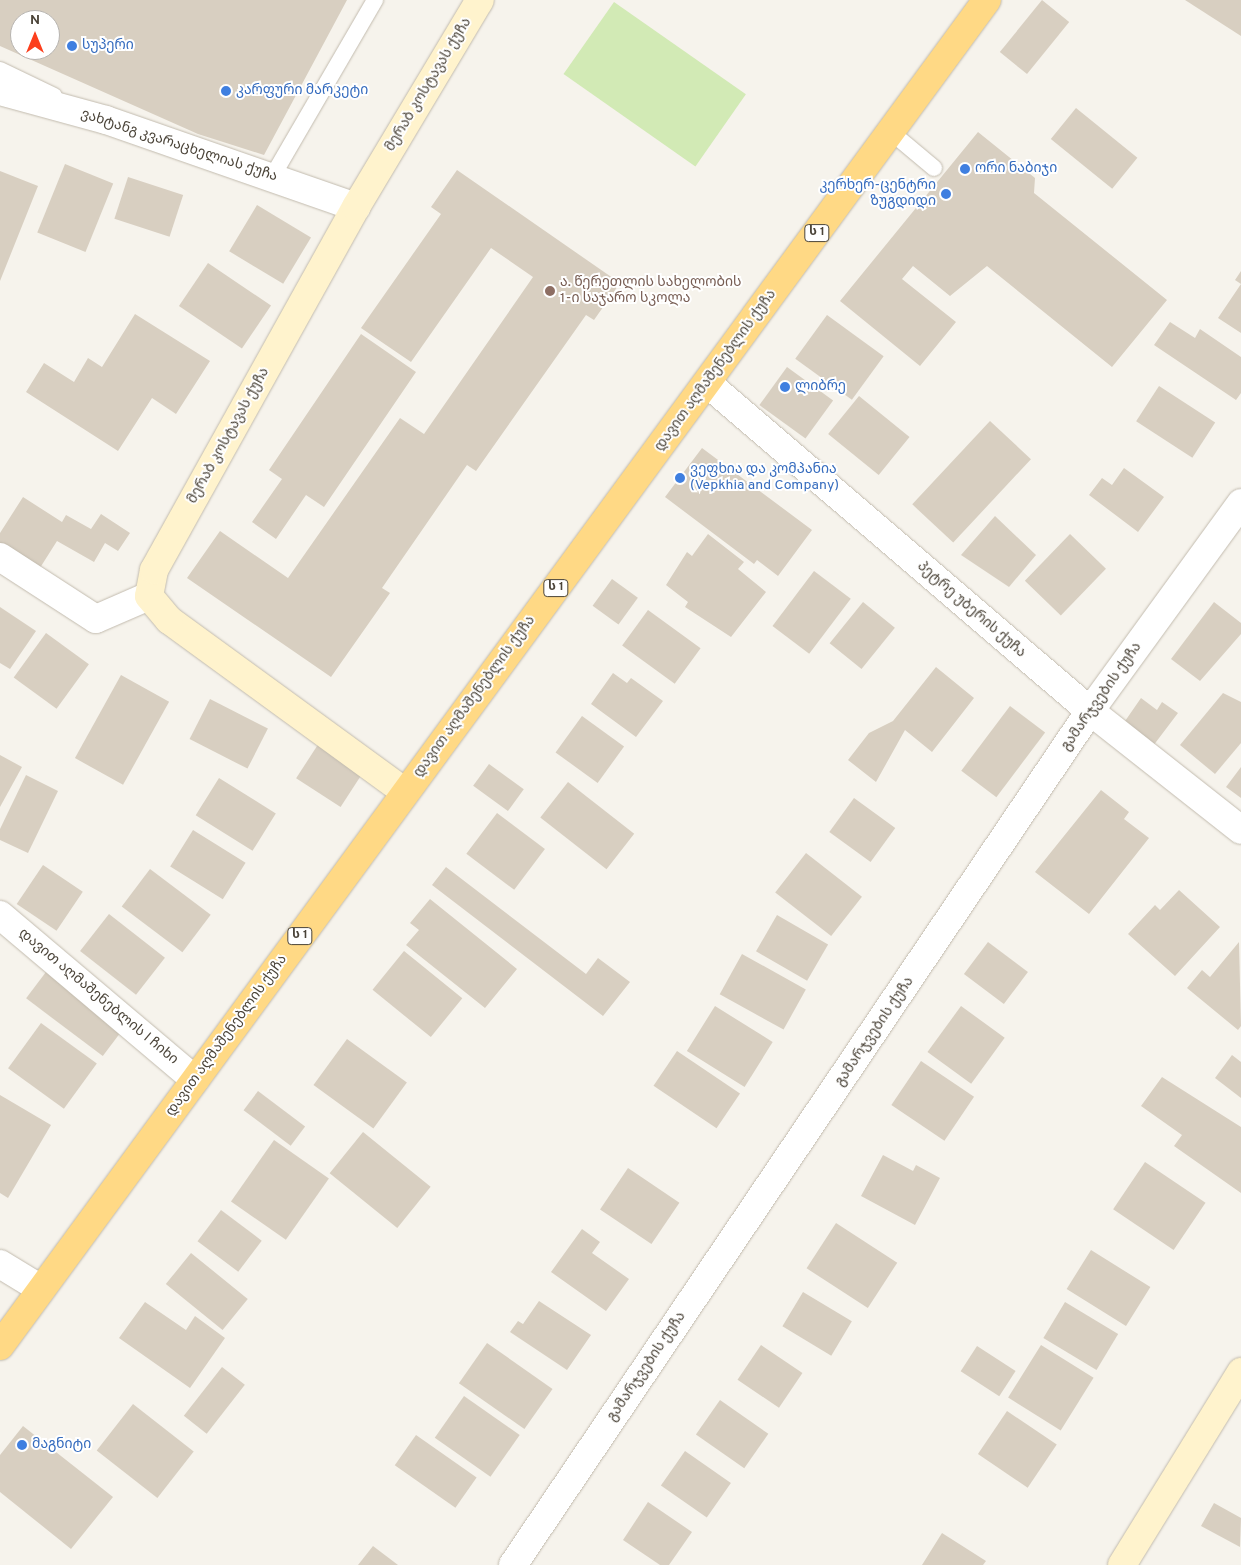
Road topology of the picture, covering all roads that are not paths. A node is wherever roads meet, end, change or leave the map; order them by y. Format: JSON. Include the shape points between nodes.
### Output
{"nodes":[{"id":1,"x":375,"y":0,"type":"edge"},
{"id":2,"x":480,"y":0,"type":"edge"},
{"id":3,"x":987,"y":0,"type":"edge"},
{"id":4,"x":0,"y":70,"type":"edge"},
{"id":5,"x":0,"y":91,"type":"edge"},
{"id":6,"x":106,"y":120,"type":"junction"},
{"id":7,"x":891,"y":132,"type":"junction"},
{"id":8,"x":934,"y":168,"type":"dead end"},
{"id":9,"x":272,"y":177,"type":"junction"},
{"id":10,"x":356,"y":207,"type":"junction"},
{"id":11,"x":707,"y":384,"type":"junction"},
{"id":12,"x":1241,"y":502,"type":"edge"},
{"id":13,"x":0,"y":558,"type":"edge"},
{"id":14,"x":148,"y":596,"type":"junction"},
{"id":15,"x":1090,"y":711,"type":"junction"},
{"id":16,"x":405,"y":792,"type":"junction"},
{"id":17,"x":1241,"y":830,"type":"edge"},
{"id":18,"x":0,"y":915,"type":"edge"},
{"id":19,"x":195,"y":1080,"type":"junction"},
{"id":20,"x":0,"y":1264,"type":"edge"},
{"id":21,"x":41,"y":1289,"type":"junction"},
{"id":22,"x":0,"y":1346,"type":"edge"},
{"id":23,"x":1241,"y":1372,"type":"edge"},
{"id":24,"x":513,"y":1565,"type":"edge"},
{"id":25,"x":1122,"y":1565,"type":"edge"}],
"edges":[{"from":1,"to":9,"type":"lane"},
{"from":2,"to":10,"type":"main road","name":"მერაბ კოსტავას ქუჩა"},
{"from":3,"to":7,"type":"highway","name":"დავით აღმაშენებლის ქუჩა","number":"ს 1"},
{"from":4,"to":6,"type":"lane"},
{"from":5,"to":6,"type":"street","name":"ვახტანგ კვარაცხელიას ქუჩა"},
{"from":6,"to":9,"type":"street","name":"ვახტანგ კვარაცხელიას ქუჩა"},
{"from":7,"to":8,"type":"lane"},
{"from":7,"to":11,"type":"highway","name":"დავით აღმაშენებლის ქუჩა","number":"ს 1"},
{"from":9,"to":10,"type":"street","name":"ვახტანგ კვარაცხელიას ქუჩა"},
{"from":10,"to":14,"type":"main road","name":"მერაბ კოსტავას ქუჩა","via":[[154,570]]},
{"from":11,"to":15,"type":"street","name":"პეტრე უბერის ქუჩა"},
{"from":11,"to":16,"type":"highway","name":"დავით აღმაშენებლის ქუჩა","number":"ს 1"},
{"from":12,"to":15,"type":"street","name":"გამარჯვების ქუჩა"},
{"from":13,"to":14,"type":"street","via":[[96,619]]},
{"from":14,"to":16,"type":"main road","via":[[169,620]]},
{"from":15,"to":17,"type":"street","name":"პეტრე უბერის ქუჩა"},
{"from":15,"to":24,"type":"street","name":"გამარჯვების ქუჩა"},
{"from":16,"to":19,"type":"highway","name":"დავით აღმაშენებლის ქუჩა","number":"ს 1"},
{"from":18,"to":19,"type":"street","name":"დავით აღმაშენებლის I ჩიხი"},
{"from":19,"to":21,"type":"highway","name":"დავით აღმაშენებლის ქუჩა","number":"ს 1"},
{"from":20,"to":21,"type":"street"},
{"from":21,"to":22,"type":"highway","name":"დავით აღმაშენებლის ქუჩა","number":"ს 1"},
{"from":23,"to":25,"type":"main road"}]}
